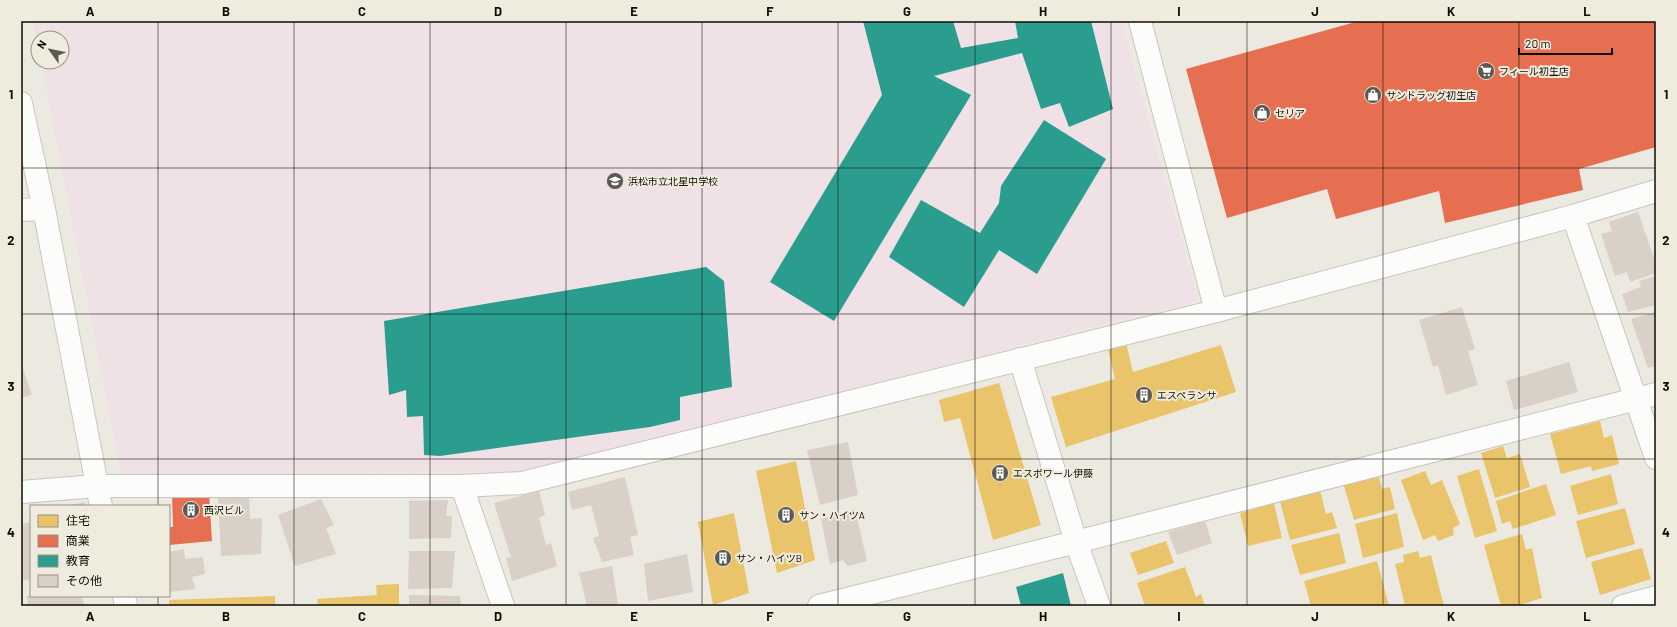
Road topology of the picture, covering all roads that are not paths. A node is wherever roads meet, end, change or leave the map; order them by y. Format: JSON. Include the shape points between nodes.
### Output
{"nodes":[{"id":1,"x":1140,"y":21,"type":"edge"},
{"id":2,"x":21,"y":103,"type":"edge"},
{"id":3,"x":1656,"y":191,"type":"edge"},
{"id":4,"x":44,"y":209,"type":"junction"},
{"id":5,"x":21,"y":210,"type":"edge"},
{"id":6,"x":1573,"y":216,"type":"junction"},
{"id":7,"x":1216,"y":311,"type":"junction"},
{"id":8,"x":1020,"y":359,"type":"junction"},
{"id":9,"x":1646,"y":396,"type":"edge"},
{"id":10,"x":1656,"y":458,"type":"edge"},
{"id":11,"x":462,"y":486,"type":"junction"},
{"id":12,"x":21,"y":492,"type":"edge"},
{"id":13,"x":99,"y":496,"type":"edge"},
{"id":14,"x":1076,"y":542,"type":"junction"},
{"id":15,"x":1656,"y":597,"type":"edge"},
{"id":16,"x":503,"y":606,"type":"edge"},
{"id":17,"x":819,"y":606,"type":"edge"},
{"id":18,"x":1099,"y":606,"type":"edge"},
{"id":19,"x":1623,"y":606,"type":"edge"}],
"edges":[{"from":1,"to":7,"type":"street"},
{"from":2,"to":4,"type":"street"},
{"from":3,"to":6,"type":"street"},
{"from":4,"to":5,"type":"street"},
{"from":4,"to":13,"type":"street"},
{"from":6,"to":7,"type":"street"},
{"from":6,"to":9,"type":"street"},
{"from":7,"to":8,"type":"street"},
{"from":8,"to":11,"type":"street","via":[[522,483]]},
{"from":8,"to":14,"type":"street"},
{"from":9,"to":10,"type":"street"},
{"from":9,"to":14,"type":"street"},
{"from":11,"to":13,"type":"street"},
{"from":11,"to":16,"type":"street"},
{"from":12,"to":13,"type":"street"},
{"from":14,"to":17,"type":"street"},
{"from":14,"to":18,"type":"street"},
{"from":15,"to":19,"type":"street"}]}
